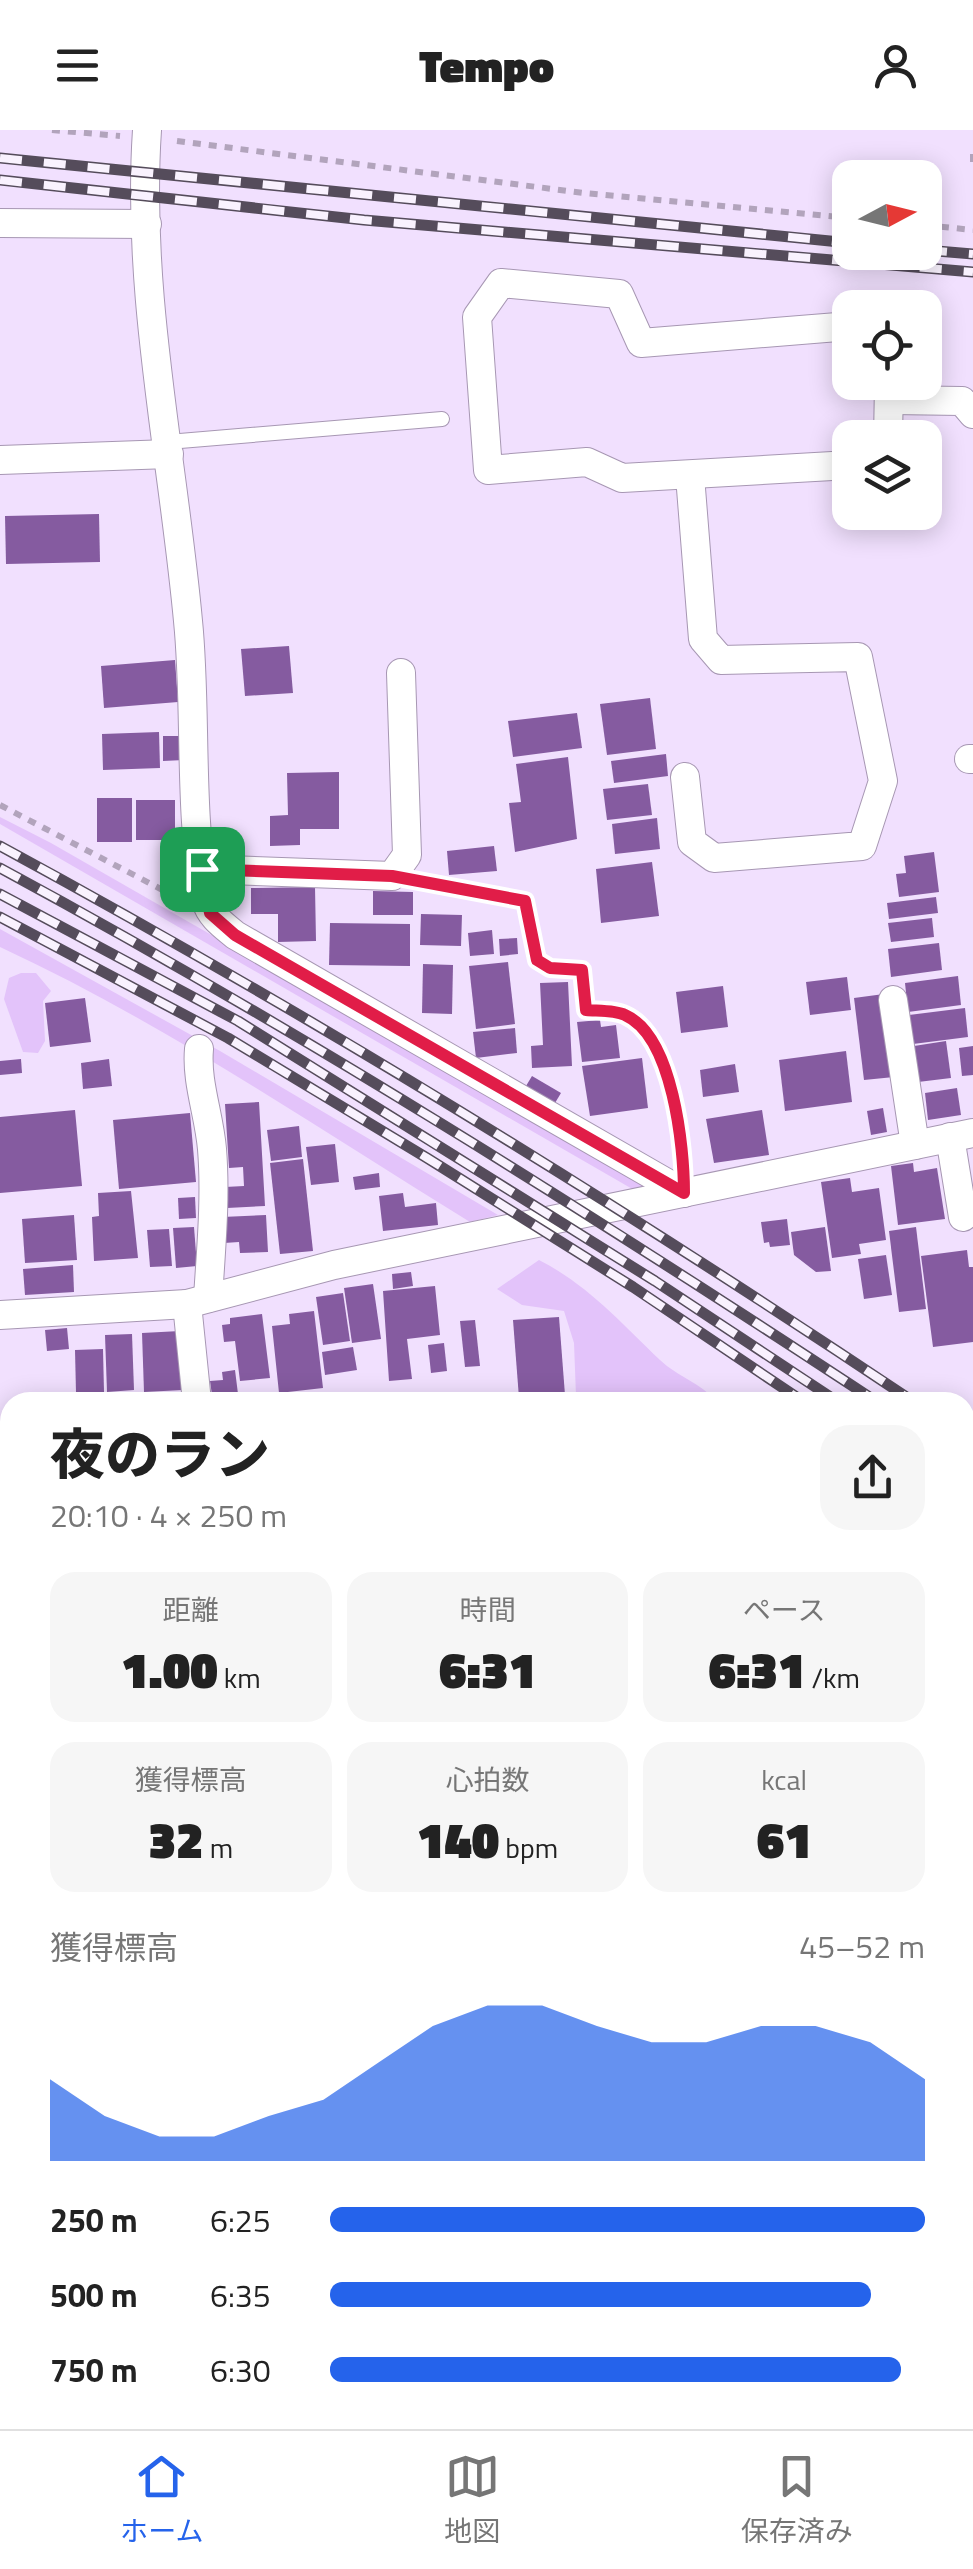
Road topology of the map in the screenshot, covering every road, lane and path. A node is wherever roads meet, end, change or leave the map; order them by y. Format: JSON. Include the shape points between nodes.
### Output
{"nodes":[{"id":1,"x":52,"y":130,"type":"edge"},
{"id":2,"x":146,"y":138,"type":"edge"},
{"id":3,"x":973,"y":154,"type":"edge"},
{"id":4,"x":973,"y":168,"type":"edge"},
{"id":5,"x":832,"y":216,"type":"edge"},
{"id":6,"x":146,"y":218,"type":"junction"},
{"id":7,"x":0,"y":223,"type":"edge"},
{"id":8,"x":942,"y":227,"type":"edge"},
{"id":9,"x":973,"y":230,"type":"edge"},
{"id":10,"x":832,"y":327,"type":"edge"},
{"id":11,"x":942,"y":398,"type":"edge"},
{"id":12,"x":973,"y":414,"type":"edge"},
{"id":13,"x":442,"y":419,"type":"dead end"},
{"id":14,"x":168,"y":448,"type":"junction"},
{"id":15,"x":0,"y":460,"type":"edge"},
{"id":16,"x":832,"y":466,"type":"edge"},
{"id":17,"x":690,"y":476,"type":"junction"},
{"id":18,"x":401,"y":673,"type":"dead end"},
{"id":19,"x":685,"y":777,"type":"dead end"},
{"id":20,"x":0,"y":805,"type":"edge"},
{"id":21,"x":202,"y":869,"type":"junction"},
{"id":22,"x":392,"y":876,"type":"junction"},
{"id":23,"x":210,"y":913,"type":"junction"},
{"id":24,"x":893,"y":1000,"type":"dead end"},
{"id":25,"x":194,"y":1063,"type":"dead end"},
{"id":26,"x":962,"y":1135,"type":"edge"},
{"id":27,"x":915,"y":1144,"type":"junction"},
{"id":28,"x":684,"y":1193,"type":"junction"},
{"id":29,"x":963,"y":1217,"type":"dead end"},
{"id":30,"x":198,"y":1301,"type":"junction"},
{"id":31,"x":0,"y":1316,"type":"edge"},
{"id":32,"x":197,"y":1392,"type":"edge"}],
"edges":[{"from":1,"to":2,"type":"path"},
{"from":2,"to":5,"type":"path"},
{"from":2,"to":6,"type":"street"},
{"from":3,"to":4,"type":"path"},
{"from":6,"to":7,"type":"street"},
{"from":6,"to":14,"type":"street"},
{"from":8,"to":9,"type":"path"},
{"from":10,"to":17,"type":"street","via":[[641,342],[619,294],[501,283],[477,317],[488,470],[587,462],[622,478]]},
{"from":11,"to":12,"type":"street","via":[[962,401]]},
{"from":13,"to":14,"type":"lane"},
{"from":14,"to":15,"type":"street"},
{"from":14,"to":21,"type":"street","via":[[189,623]]},
{"from":16,"to":17,"type":"street"},
{"from":17,"to":19,"type":"street","via":[[703,640],[722,660],[858,656],[883,781],[862,846],[714,858],[692,842]]},
{"from":18,"to":22,"type":"street","via":[[407,855]]},
{"from":20,"to":23,"type":"path"},
{"from":21,"to":22,"type":"street"},
{"from":21,"to":23,"type":"street"},
{"from":22,"to":28,"type":"path","via":[[525,901],[537,960],[582,970],[586,1010],[626,1015],[656,1048],[670,1084]]},
{"from":23,"to":28,"type":"street","via":[[235,935]]},
{"from":24,"to":27,"type":"street"},
{"from":25,"to":30,"type":"street","via":[[212,1153]]},
{"from":26,"to":27,"type":"street"},
{"from":26,"to":29,"type":"street"},
{"from":27,"to":28,"type":"street"},
{"from":28,"to":30,"type":"street","via":[[334,1264]]},
{"from":30,"to":31,"type":"street"},
{"from":30,"to":32,"type":"street"}]}
